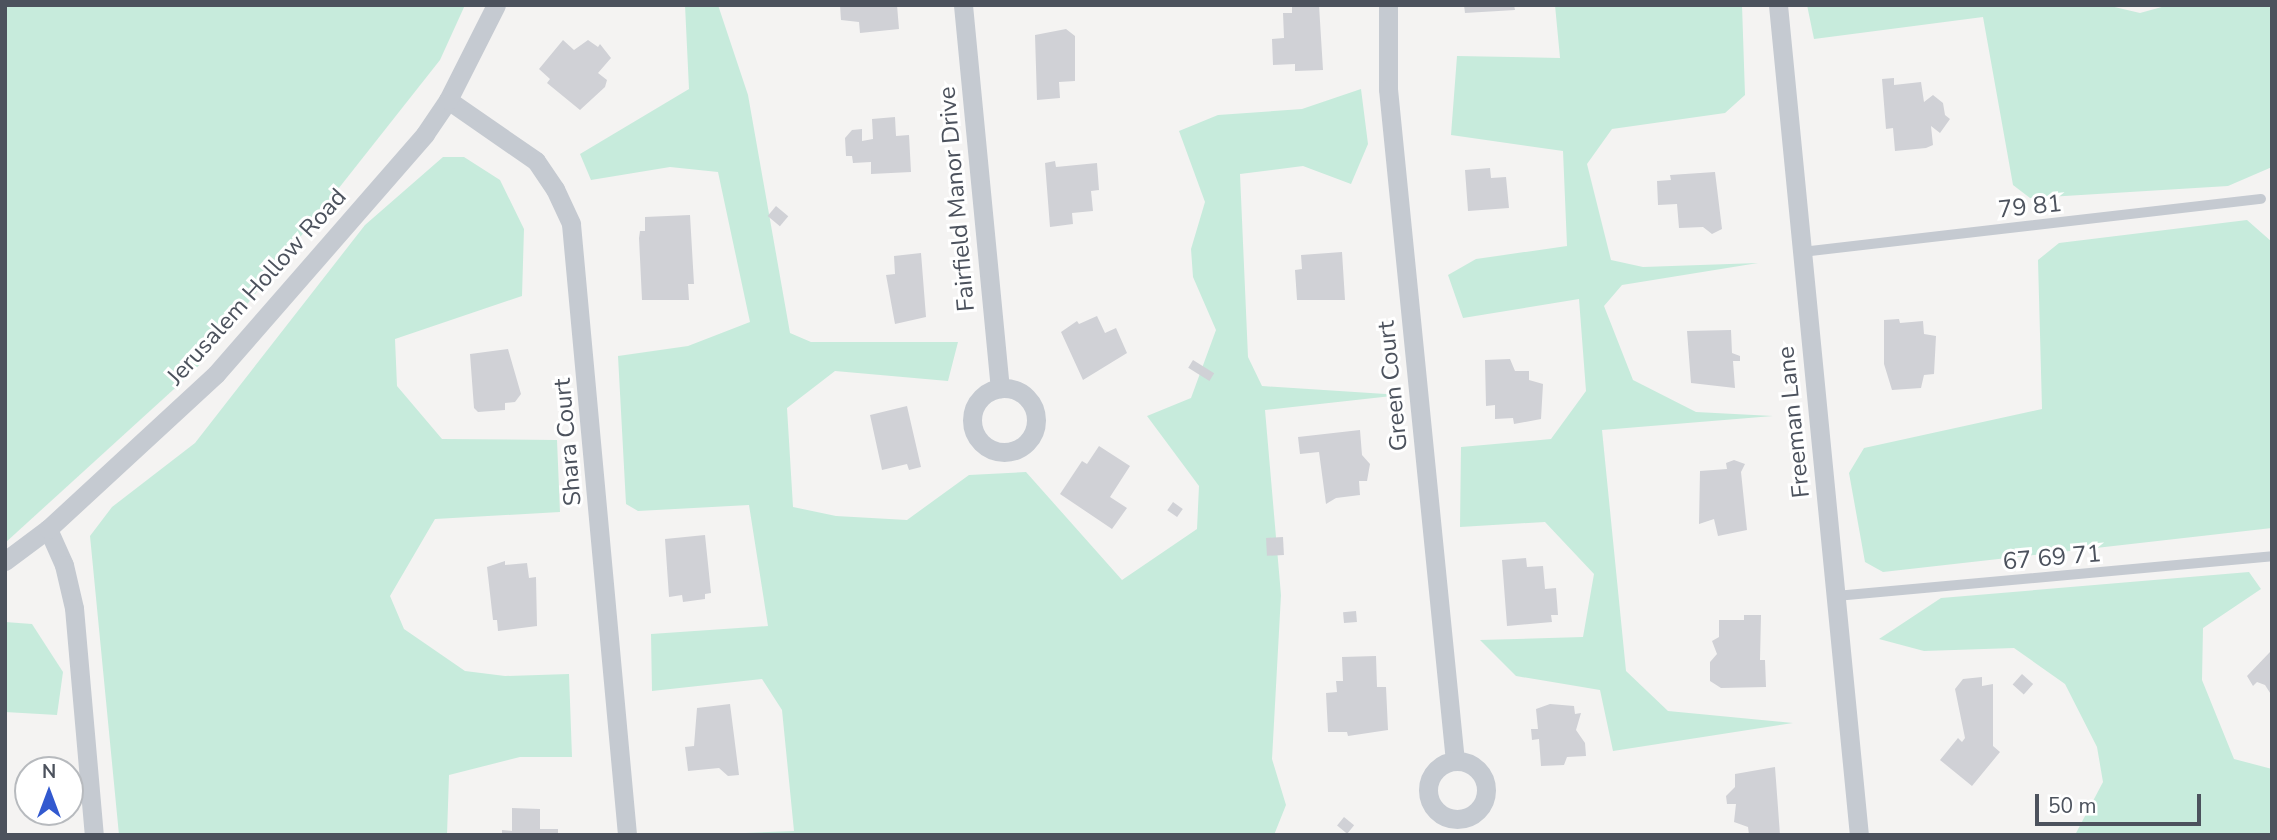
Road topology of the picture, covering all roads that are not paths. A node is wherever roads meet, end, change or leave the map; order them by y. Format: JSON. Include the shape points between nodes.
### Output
{"nodes":[{"id":1,"x":496,"y":5,"type":"edge"},
{"id":2,"x":963,"y":5,"type":"edge"},
{"id":3,"x":1388,"y":5,"type":"edge"},
{"id":4,"x":1779,"y":5,"type":"edge"},
{"id":5,"x":448,"y":100,"type":"junction"},
{"id":6,"x":2261,"y":199,"type":"dead end"},
{"id":7,"x":1802,"y":252,"type":"junction"},
{"id":8,"x":1000,"y":388,"type":"dead end"},
{"id":9,"x":48,"y":529,"type":"junction"},
{"id":10,"x":2272,"y":556,"type":"edge"},
{"id":11,"x":5,"y":561,"type":"edge"},
{"id":12,"x":1836,"y":596,"type":"junction"},
{"id":13,"x":1455,"y":761,"type":"dead end"},
{"id":14,"x":94,"y":835,"type":"edge"},
{"id":15,"x":627,"y":835,"type":"edge"},
{"id":16,"x":1860,"y":835,"type":"edge"}],
"edges":[{"from":1,"to":5,"type":"street","name":"Jerusalem Hollow Road"},
{"from":2,"to":8,"type":"street","name":"Fairfield Manor Drive"},
{"from":3,"to":13,"type":"street","name":"Green Court","via":[[1388,89]]},
{"from":4,"to":7,"type":"street","name":"Freeman Lane"},
{"from":5,"to":9,"type":"street","name":"Jerusalem Hollow Road","via":[[390,176],[191,400]]},
{"from":5,"to":15,"type":"street","name":"Shara Court","via":[[536,162],[555,189],[570,224]]},
{"from":6,"to":7,"type":"lane","name":"79 81"},
{"from":7,"to":12,"type":"street","name":"Freeman Lane"},
{"from":9,"to":11,"type":"street","name":"Jerusalem Hollow Road"},
{"from":9,"to":14,"type":"street","via":[[64,565],[74,608]]},
{"from":10,"to":12,"type":"lane","name":"67 69 71"},
{"from":12,"to":16,"type":"street","name":"Freeman Lane"}]}
